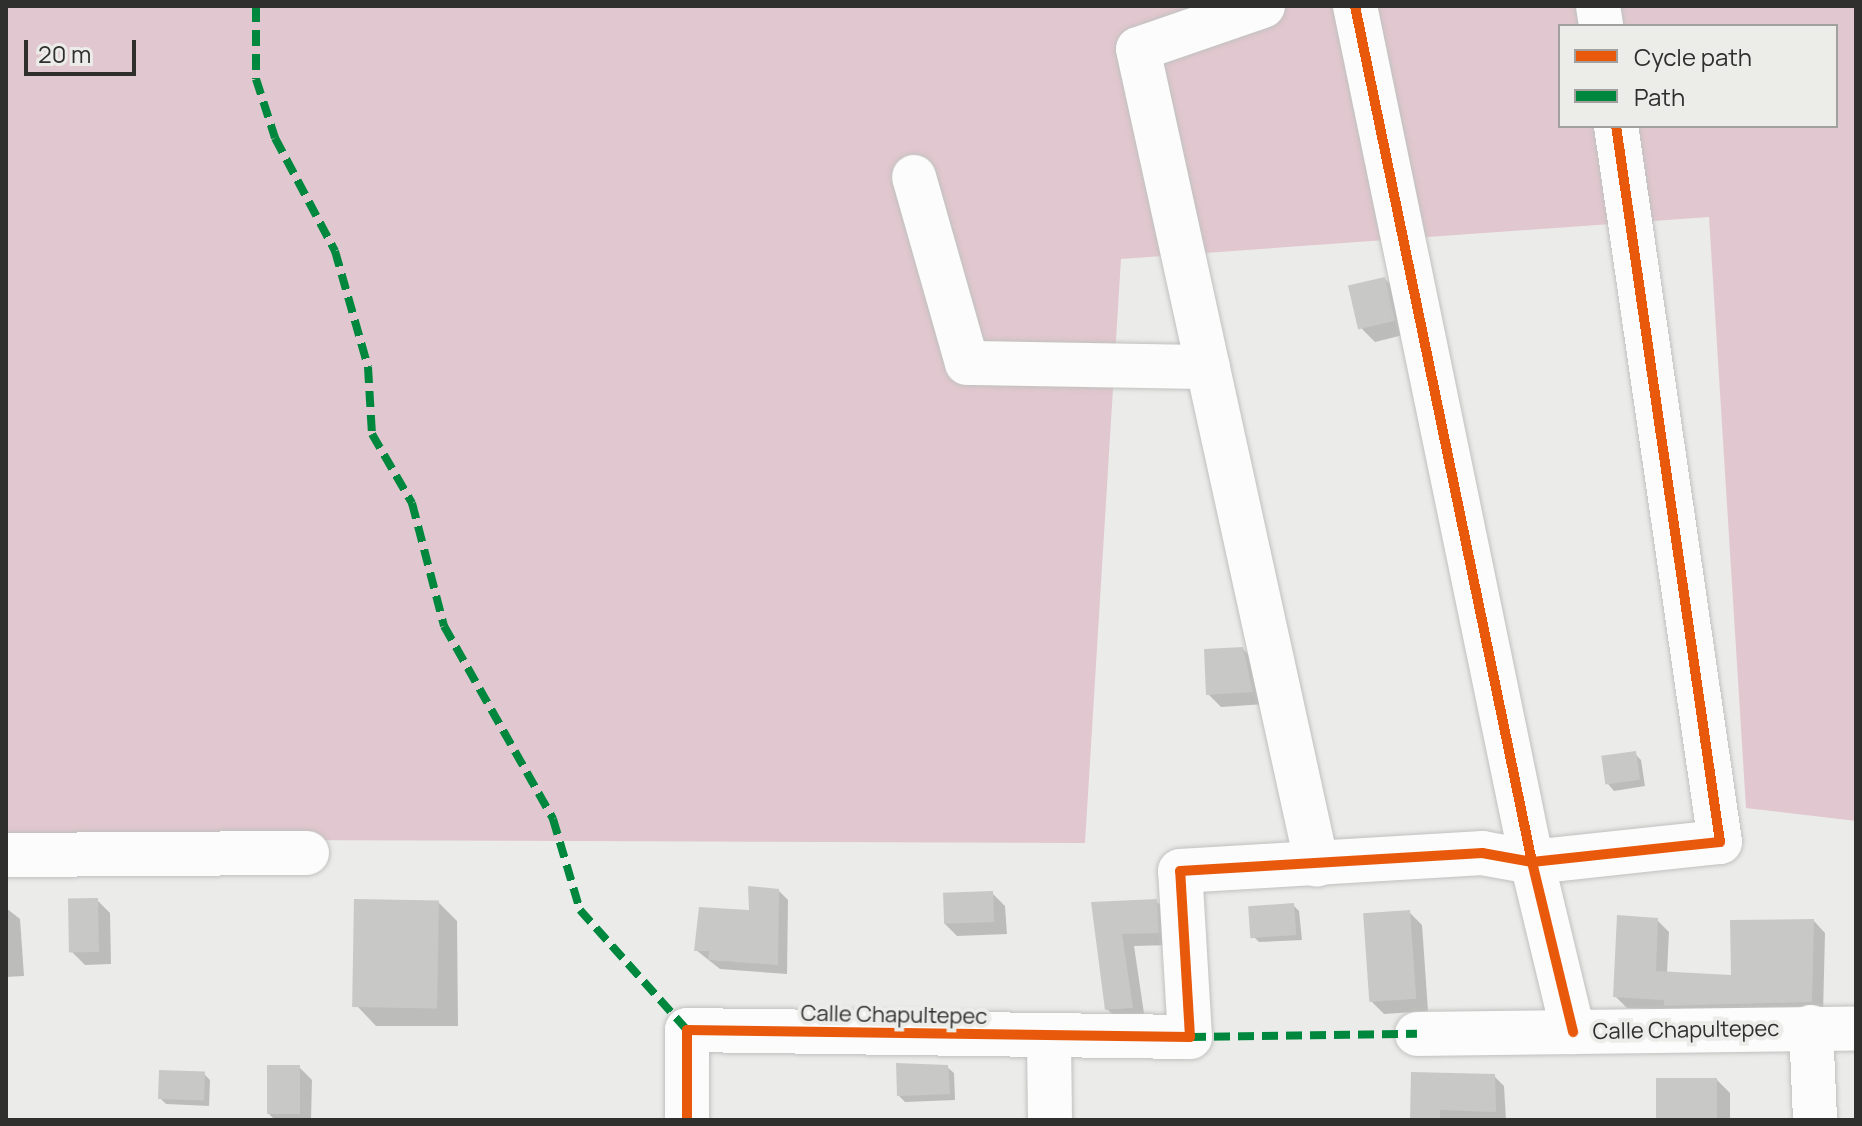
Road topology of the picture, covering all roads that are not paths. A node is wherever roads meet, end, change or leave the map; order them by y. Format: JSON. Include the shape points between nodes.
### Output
{"nodes":[{"id":1,"x":1263,"y":6,"type":"edge"},
{"id":2,"x":1355,"y":6,"type":"edge"},
{"id":3,"x":1616,"y":128,"type":"edge"},
{"id":4,"x":914,"y":177,"type":"dead end"},
{"id":5,"x":1208,"y":367,"type":"junction"},
{"id":6,"x":307,"y":853,"type":"dead end"},
{"id":7,"x":6,"y":855,"type":"edge"},
{"id":8,"x":1532,"y":862,"type":"junction"},
{"id":9,"x":1317,"y":865,"type":"junction"},
{"id":10,"x":1811,"y":1027,"type":"junction"},
{"id":11,"x":1856,"y":1029,"type":"edge"},
{"id":12,"x":1573,"y":1032,"type":"junction"},
{"id":13,"x":1417,"y":1034,"type":"dead end"},
{"id":14,"x":1049,"y":1038,"type":"junction"},
{"id":15,"x":687,"y":1120,"type":"edge"},
{"id":16,"x":1050,"y":1120,"type":"edge"},
{"id":17,"x":1815,"y":1120,"type":"edge"}],
"edges":[{"from":1,"to":5,"type":"street","via":[[1138,49]]},
{"from":2,"to":8,"type":"street"},
{"from":3,"to":8,"type":"street","via":[[1720,842]]},
{"from":4,"to":5,"type":"street","via":[[967,363]]},
{"from":5,"to":9,"type":"street"},
{"from":6,"to":7,"type":"street"},
{"from":8,"to":9,"type":"street","via":[[1482,853]]},
{"from":8,"to":12,"type":"street"},
{"from":9,"to":14,"type":"street","name":"Calle Chapultepec","via":[[1180,871],[1190,1037]]},
{"from":10,"to":11,"type":"street","name":"Calle Chapultepec"},
{"from":10,"to":12,"type":"street","name":"Calle Chapultepec"},
{"from":10,"to":17,"type":"street","name":"Calle Chapultepec"},
{"from":12,"to":13,"type":"street","name":"Calle Chapultepec"},
{"from":14,"to":15,"type":"street","name":"Calle Chapultepec","via":[[687,1030]]},
{"from":14,"to":16,"type":"street"}]}
